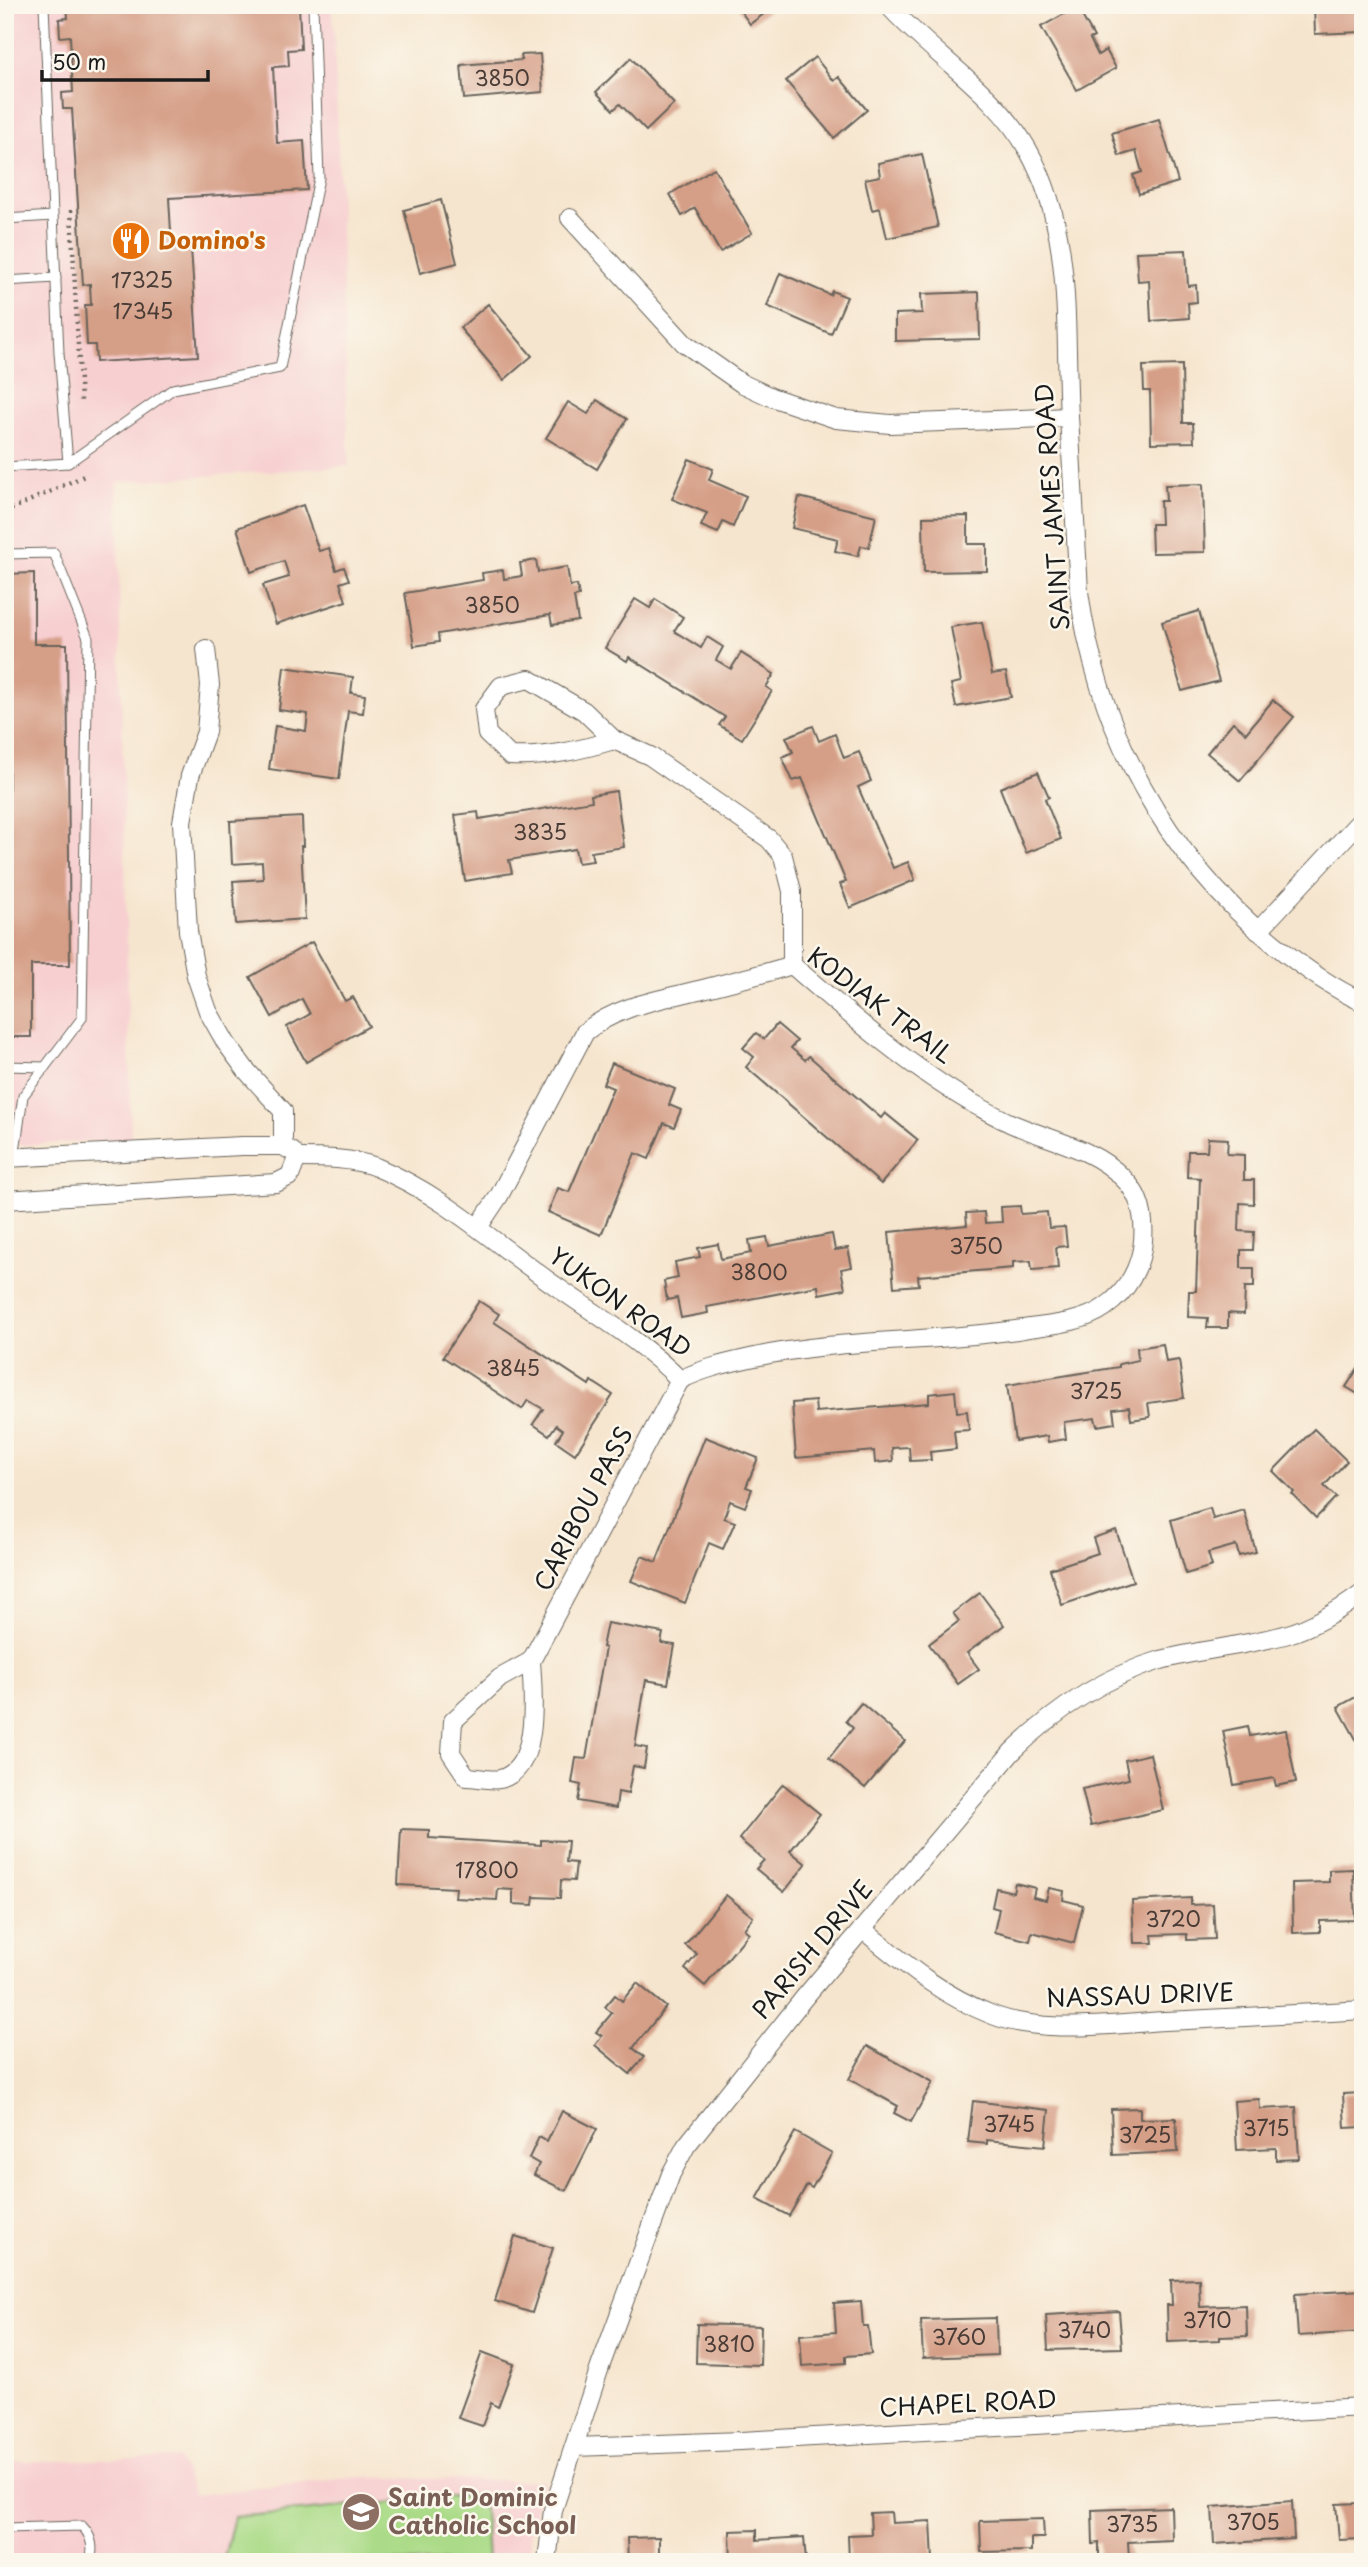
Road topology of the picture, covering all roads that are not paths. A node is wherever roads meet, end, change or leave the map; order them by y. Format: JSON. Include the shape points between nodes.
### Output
{"nodes":[{"id":1,"x":44,"y":5,"type":"edge"},
{"id":2,"x":313,"y":5,"type":"edge"},
{"id":3,"x":888,"y":5,"type":"edge"},
{"id":4,"x":53,"y":216,"type":"junction"},
{"id":5,"x":570,"y":218,"type":"dead end"},
{"id":6,"x":5,"y":219,"type":"edge"},
{"id":7,"x":56,"y":278,"type":"junction"},
{"id":8,"x":5,"y":281,"type":"edge"},
{"id":9,"x":1069,"y":418,"type":"junction"},
{"id":10,"x":68,"y":463,"type":"junction"},
{"id":11,"x":5,"y":467,"type":"edge"},
{"id":12,"x":5,"y":554,"type":"edge"},
{"id":13,"x":206,"y":649,"type":"dead end"},
{"id":14,"x":614,"y":740,"type":"junction"},
{"id":15,"x":1363,"y":818,"type":"edge"},
{"id":16,"x":1258,"y":931,"type":"junction"},
{"id":17,"x":792,"y":965,"type":"junction"},
{"id":18,"x":1363,"y":1002,"type":"edge"},
{"id":19,"x":5,"y":1066,"type":"edge"},
{"id":20,"x":45,"y":1067,"type":"junction"},
{"id":21,"x":283,"y":1146,"type":"junction"},
{"id":22,"x":10,"y":1158,"type":"edge"},
{"id":23,"x":297,"y":1158,"type":"junction"},
{"id":24,"x":5,"y":1200,"type":"edge"},
{"id":25,"x":479,"y":1226,"type":"junction"},
{"id":26,"x":1143,"y":1236,"type":"joint"},
{"id":27,"x":680,"y":1380,"type":"junction"},
{"id":28,"x":1363,"y":1593,"type":"edge"},
{"id":29,"x":531,"y":1661,"type":"junction"},
{"id":30,"x":862,"y":1929,"type":"junction"},
{"id":31,"x":1363,"y":2010,"type":"edge"},
{"id":32,"x":1363,"y":2407,"type":"edge"},
{"id":33,"x":575,"y":2446,"type":"junction"},
{"id":34,"x":5,"y":2528,"type":"edge"},
{"id":35,"x":90,"y":2562,"type":"edge"},
{"id":36,"x":547,"y":2562,"type":"edge"}],
"edges":[{"from":1,"to":4,"type":"lane"},
{"from":2,"to":10,"type":"lane","via":[[319,178],[280,368],[173,389]]},
{"from":3,"to":9,"type":"street","name":"SAINT JAMES ROAD","via":[[999,111],[1042,178],[1061,248]]},
{"from":4,"to":6,"type":"lane"},
{"from":4,"to":7,"type":"lane"},
{"from":5,"to":9,"type":"street","via":[[684,343],[741,383],[771,397],[836,419],[890,424]]},
{"from":7,"to":8,"type":"lane"},
{"from":7,"to":10,"type":"lane"},
{"from":9,"to":16,"type":"street","name":"SAINT JAMES ROAD","via":[[1079,592],[1104,703],[1145,795],[1204,878]]},
{"from":10,"to":11,"type":"lane"},
{"from":12,"to":20,"type":"lane","via":[[54,553],[89,638],[82,1018]]},
{"from":13,"to":21,"type":"street","via":[[210,685],[206,732],[190,775],[182,822],[188,931],[208,1011],[246,1070],[283,1111]]},
{"from":14,"to":14,"type":"street","via":[[584,710],[529,679],[501,685],[484,709],[486,734],[510,756],[579,750]]},
{"from":14,"to":17,"type":"street","via":[[650,756],[769,839],[783,856],[792,891]]},
{"from":15,"to":16,"type":"street"},
{"from":16,"to":18,"type":"street","name":"SAINT JAMES ROAD","via":[[1304,968]]},
{"from":17,"to":25,"type":"street","name":"KODIAK TRAIL","via":[[627,1007],[585,1032]]},
{"from":17,"to":26,"type":"street","name":"KODIAK TRAIL","via":[[931,1077],[1010,1123],[1103,1161],[1137,1193]]},
{"from":19,"to":20,"type":"lane"},
{"from":20,"to":22,"type":"lane","via":[[23,1096]]},
{"from":21,"to":22,"type":"street"},
{"from":21,"to":23,"type":"street"},
{"from":23,"to":24,"type":"street","via":[[290,1176],[275,1183]]},
{"from":23,"to":25,"type":"street","name":"YUKON ROAD","via":[[332,1158],[374,1166]]},
{"from":25,"to":27,"type":"street","name":"YUKON ROAD","via":[[658,1358]]},
{"from":26,"to":27,"type":"street","name":"YUKON ROAD","via":[[1142,1257],[1121,1293],[1104,1308],[1079,1318],[1002,1332],[799,1348],[702,1369]]},
{"from":27,"to":29,"type":"street","name":"CARIBOU PASS"},
{"from":28,"to":30,"type":"street","name":"PARISH DRIVE","via":[[1290,1634],[1158,1661],[1117,1676],[1067,1704],[1012,1752]]},
{"from":29,"to":29,"type":"street","via":[[500,1678],[453,1721],[450,1753],[467,1777],[499,1779],[516,1770],[528,1751]]},
{"from":30,"to":31,"type":"street","name":"NASSAU DRIVE","via":[[942,1992],[1018,2022],[1051,2026]]},
{"from":30,"to":33,"type":"street","name":"PARISH DRIVE","via":[[686,2146],[623,2302]]},
{"from":32,"to":33,"type":"street","name":"CHAPEL ROAD"},
{"from":33,"to":36,"type":"street","name":"PARISH DRIVE","via":[[553,2510]]},
{"from":34,"to":35,"type":"lane","via":[[82,2526],[90,2535]]}]}
